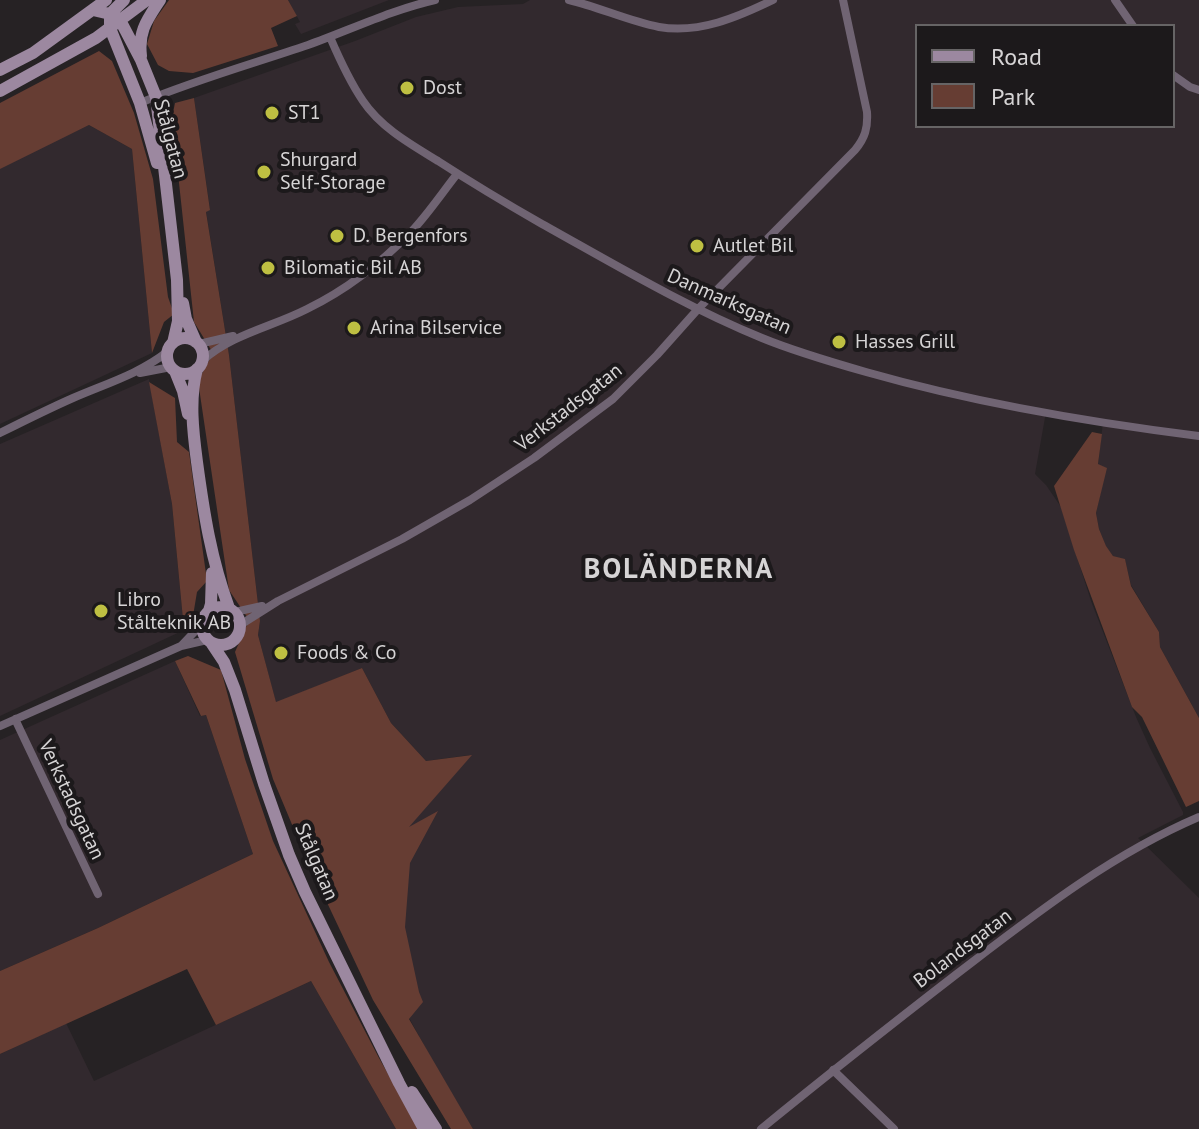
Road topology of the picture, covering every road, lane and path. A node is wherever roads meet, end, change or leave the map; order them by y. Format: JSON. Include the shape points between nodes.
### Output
{"nodes":[{"id":1,"x":106,"y":0,"type":"edge"},
{"id":2,"x":124,"y":0,"type":"edge"},
{"id":3,"x":147,"y":0,"type":"edge"},
{"id":4,"x":160,"y":0,"type":"edge"},
{"id":5,"x":435,"y":0,"type":"edge"},
{"id":6,"x":569,"y":0,"type":"edge"},
{"id":7,"x":773,"y":0,"type":"edge"},
{"id":8,"x":843,"y":0,"type":"edge"},
{"id":9,"x":1115,"y":0,"type":"edge"},
{"id":10,"x":93,"y":10,"type":"junction"},
{"id":11,"x":113,"y":21,"type":"junction"},
{"id":12,"x":1132,"y":24,"type":"edge"},
{"id":13,"x":330,"y":37,"type":"junction"},
{"id":14,"x":123,"y":57,"type":"junction"},
{"id":15,"x":141,"y":60,"type":"junction"},
{"id":16,"x":46,"y":67,"type":"junction"},
{"id":17,"x":0,"y":70,"type":"edge"},
{"id":18,"x":1175,"y":76,"type":"edge"},
{"id":19,"x":1199,"y":90,"type":"edge"},
{"id":20,"x":0,"y":91,"type":"edge"},
{"id":21,"x":156,"y":97,"type":"junction"},
{"id":22,"x":140,"y":103,"type":"junction"},
{"id":23,"x":457,"y":174,"type":"junction"},
{"id":24,"x":171,"y":232,"type":"junction"},
{"id":25,"x":177,"y":280,"type":"junction"},
{"id":26,"x":698,"y":309,"type":"junction"},
{"id":27,"x":253,"y":331,"type":"junction"},
{"id":28,"x":197,"y":343,"type":"junction"},
{"id":29,"x":170,"y":348,"type":"junction"},
{"id":30,"x":200,"y":365,"type":"junction"},
{"id":31,"x":173,"y":369,"type":"junction"},
{"id":32,"x":128,"y":376,"type":"junction"},
{"id":33,"x":0,"y":433,"type":"edge"},
{"id":34,"x":1199,"y":436,"type":"edge"},
{"id":35,"x":194,"y":437,"type":"junction"},
{"id":36,"x":212,"y":558,"type":"junction"},
{"id":37,"x":209,"y":611,"type":"junction"},
{"id":38,"x":235,"y":615,"type":"junction"},
{"id":39,"x":202,"y":624,"type":"junction"},
{"id":40,"x":210,"y":642,"type":"junction"},
{"id":41,"x":233,"y":642,"type":"junction"},
{"id":42,"x":181,"y":646,"type":"junction"},
{"id":43,"x":235,"y":690,"type":"junction"},
{"id":44,"x":15,"y":719,"type":"junction"},
{"id":45,"x":0,"y":726,"type":"edge"},
{"id":46,"x":1199,"y":817,"type":"edge"},
{"id":47,"x":98,"y":894,"type":"dead end"},
{"id":48,"x":380,"y":1042,"type":"junction"},
{"id":49,"x":833,"y":1070,"type":"junction"},
{"id":50,"x":424,"y":1129,"type":"edge"},
{"id":51,"x":436,"y":1129,"type":"edge"},
{"id":52,"x":761,"y":1129,"type":"edge"},
{"id":53,"x":894,"y":1129,"type":"edge"}],
"edges":[{"from":1,"to":10,"type":"main road"},
{"from":2,"to":11,"type":"main road"},
{"from":3,"to":11,"type":"main road"},
{"from":4,"to":15,"type":"main road","name":"Stålgatan","via":[[142,31]]},
{"from":5,"to":13,"type":"street"},
{"from":6,"to":7,"type":"street","via":[[671,27],[708,25]]},
{"from":8,"to":26,"type":"street","name":"Verkstadsgatan","via":[[867,112],[864,138]]},
{"from":9,"to":12,"type":"street"},
{"from":10,"to":11,"type":"main road"},
{"from":10,"to":17,"type":"main road"},
{"from":11,"to":14,"type":"main road","name":"Stålgatan"},
{"from":11,"to":15,"type":"main road","name":"Stålgatan"},
{"from":11,"to":16,"type":"main road"},
{"from":13,"to":21,"type":"street"},
{"from":13,"to":23,"type":"street","name":"Danmarksgatan","via":[[364,103],[397,135]]},
{"from":14,"to":16,"type":"main road","via":[[101,44]]},
{"from":14,"to":22,"type":"main road","name":"Stålgatan"},
{"from":15,"to":21,"type":"main road","name":"Stålgatan"},
{"from":16,"to":20,"type":"main road"},
{"from":18,"to":19,"type":"street"},
{"from":21,"to":22,"type":"street"},
{"from":21,"to":24,"type":"main road","name":"Stålgatan"},
{"from":22,"to":24,"type":"main road","name":"Stålgatan"},
{"from":23,"to":26,"type":"street","name":"Danmarksgatan"},
{"from":23,"to":27,"type":"street","via":[[413,230],[359,278],[306,310]]},
{"from":24,"to":25,"type":"main road","name":"Stålgatan"},
{"from":25,"to":28,"type":"main road","name":"Stålgatan"},
{"from":25,"to":29,"type":"main road","name":"Stålgatan","via":[[178,321]]},
{"from":26,"to":34,"type":"street","name":"Danmarksgatan","via":[[766,340],[915,386]]},
{"from":26,"to":38,"type":"street","name":"Verkstadsgatan","via":[[613,399],[534,458],[402,539],[278,601]]},
{"from":27,"to":28,"type":"street"},
{"from":27,"to":30,"type":"street","via":[[221,346]]},
{"from":28,"to":29,"type":"main road","via":[[184,338]]},
{"from":28,"to":30,"type":"main road"},
{"from":29,"to":31,"type":"main road","via":[[167,357]]},
{"from":29,"to":32,"type":"street"},
{"from":30,"to":31,"type":"main road","via":[[186,374]]},
{"from":30,"to":35,"type":"main road","via":[[193,388]]},
{"from":31,"to":32,"type":"street"},
{"from":31,"to":35,"type":"main road"},
{"from":32,"to":33,"type":"street"},
{"from":35,"to":36,"type":"main road"},
{"from":36,"to":37,"type":"main road"},
{"from":36,"to":38,"type":"main road"},
{"from":37,"to":38,"type":"main road","via":[[223,607]]},
{"from":37,"to":39,"type":"main road"},
{"from":38,"to":41,"type":"main road","via":[[240,632]]},
{"from":39,"to":40,"type":"main road"},
{"from":39,"to":42,"type":"street"},
{"from":40,"to":41,"type":"main road"},
{"from":40,"to":42,"type":"street"},
{"from":40,"to":43,"type":"main road","name":"Stålgatan"},
{"from":41,"to":43,"type":"main road","name":"Stålgatan"},
{"from":42,"to":44,"type":"street"},
{"from":43,"to":48,"type":"main road","name":"Stålgatan","via":[[289,855]]},
{"from":44,"to":45,"type":"street"},
{"from":44,"to":47,"type":"street","name":"Verkstadsgatan"},
{"from":46,"to":49,"type":"street","name":"Bolandsgatan","via":[[1079,883]]},
{"from":48,"to":50,"type":"main road","name":"Stålgatan"},
{"from":48,"to":51,"type":"main road","name":"Stålgatan"},
{"from":49,"to":52,"type":"street","name":"Bolandsgatan"},
{"from":49,"to":53,"type":"street"}]}
